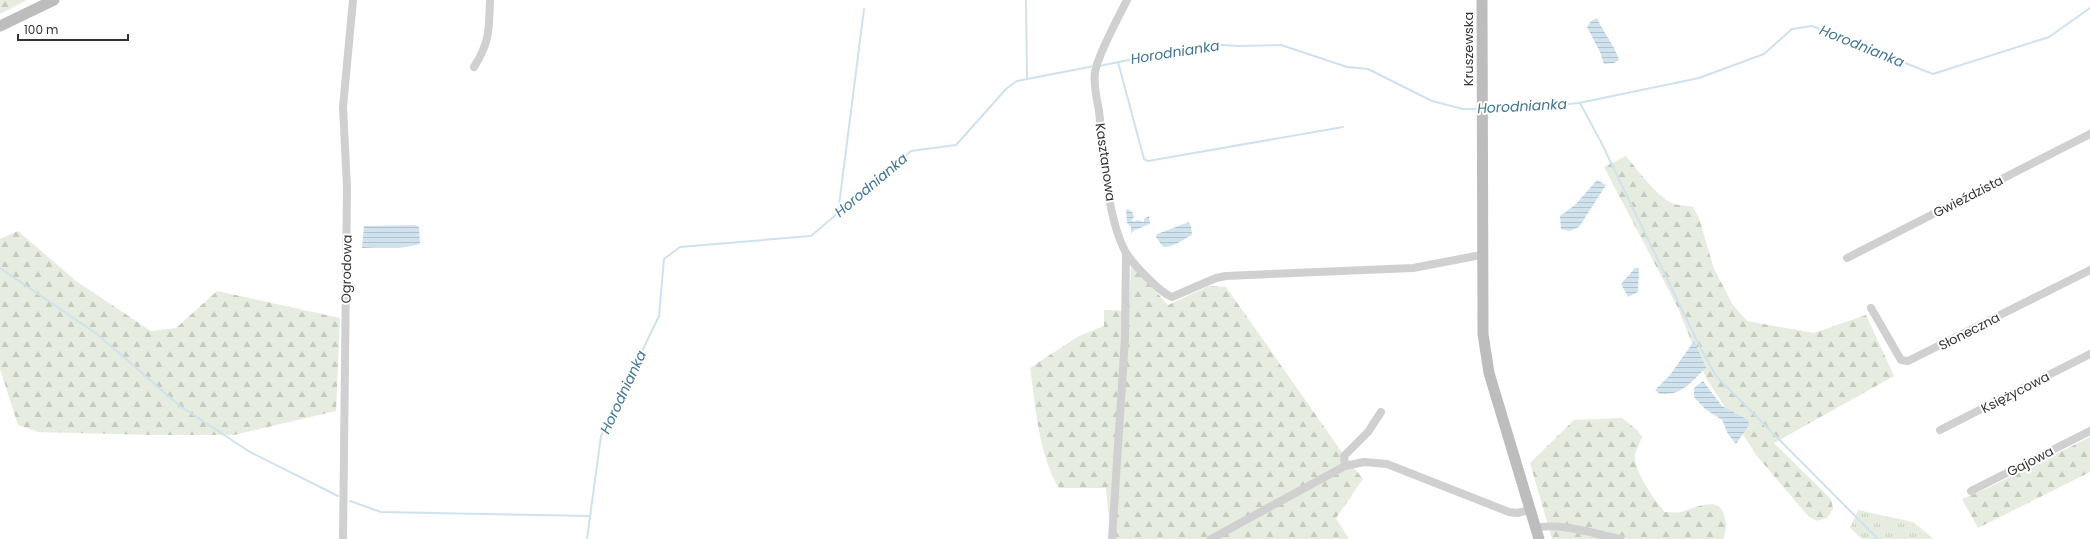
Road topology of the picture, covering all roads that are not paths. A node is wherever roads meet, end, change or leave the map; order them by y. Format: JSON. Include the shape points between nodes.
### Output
{"nodes":[{"id":1,"x":54,"y":0,"type":"edge"},
{"id":2,"x":353,"y":0,"type":"edge"},
{"id":3,"x":490,"y":0,"type":"edge"},
{"id":4,"x":1127,"y":0,"type":"edge"},
{"id":5,"x":1482,"y":0,"type":"edge"},
{"id":6,"x":0,"y":26,"type":"edge"},
{"id":7,"x":474,"y":67,"type":"dead end"},
{"id":8,"x":2090,"y":134,"type":"edge"},
{"id":9,"x":1126,"y":252,"type":"junction"},
{"id":10,"x":1482,"y":255,"type":"junction"},
{"id":11,"x":1847,"y":258,"type":"dead end"},
{"id":12,"x":2090,"y":270,"type":"edge"},
{"id":13,"x":1871,"y":308,"type":"dead end"},
{"id":14,"x":2090,"y":354,"type":"edge"},
{"id":15,"x":1381,"y":412,"type":"dead end"},
{"id":16,"x":1940,"y":430,"type":"dead end"},
{"id":17,"x":2090,"y":431,"type":"edge"},
{"id":18,"x":1346,"y":466,"type":"junction"},
{"id":19,"x":1971,"y":491,"type":"dead end"},
{"id":20,"x":1530,"y":510,"type":"junction"},
{"id":21,"x":1535,"y":528,"type":"junction"},
{"id":22,"x":343,"y":539,"type":"edge"},
{"id":23,"x":1112,"y":539,"type":"edge"},
{"id":24,"x":1211,"y":539,"type":"edge"},
{"id":25,"x":1539,"y":539,"type":"edge"},
{"id":26,"x":1620,"y":539,"type":"edge"}],
"edges":[{"from":1,"to":6,"type":"street"},
{"from":2,"to":22,"type":"street","name":"Ogrodowa","via":[[343,107],[347,188]]},
{"from":3,"to":7,"type":"street","via":[[489,35],[483,53]]},
{"from":4,"to":9,"type":"street","name":"Kasztanowa","via":[[1096,71],[1110,201],[1119,237]]},
{"from":5,"to":10,"type":"street","name":"Kruszewska"},
{"from":8,"to":11,"type":"street","name":"Gwieździsta"},
{"from":9,"to":10,"type":"street","via":[[1158,288],[1172,297],[1226,276],[1413,268]]},
{"from":9,"to":23,"type":"street","via":[[1125,345]]},
{"from":10,"to":20,"type":"street","name":"Kruszewska","via":[[1483,334],[1489,373]]},
{"from":12,"to":13,"type":"street","name":"Słoneczna","via":[[1908,361],[1901,360]]},
{"from":14,"to":16,"type":"street","name":"Księżycowa"},
{"from":15,"to":18,"type":"street","via":[[1368,432],[1344,456]]},
{"from":17,"to":19,"type":"street","name":"Gajowa"},
{"from":18,"to":20,"type":"street","via":[[1364,462],[1387,464],[1509,512]]},
{"from":18,"to":24,"type":"street"},
{"from":20,"to":21,"type":"street","name":"Kruszewska"},
{"from":21,"to":25,"type":"street","name":"Kruszewska"},
{"from":21,"to":26,"type":"street","via":[[1544,525],[1560,527]]}]}
